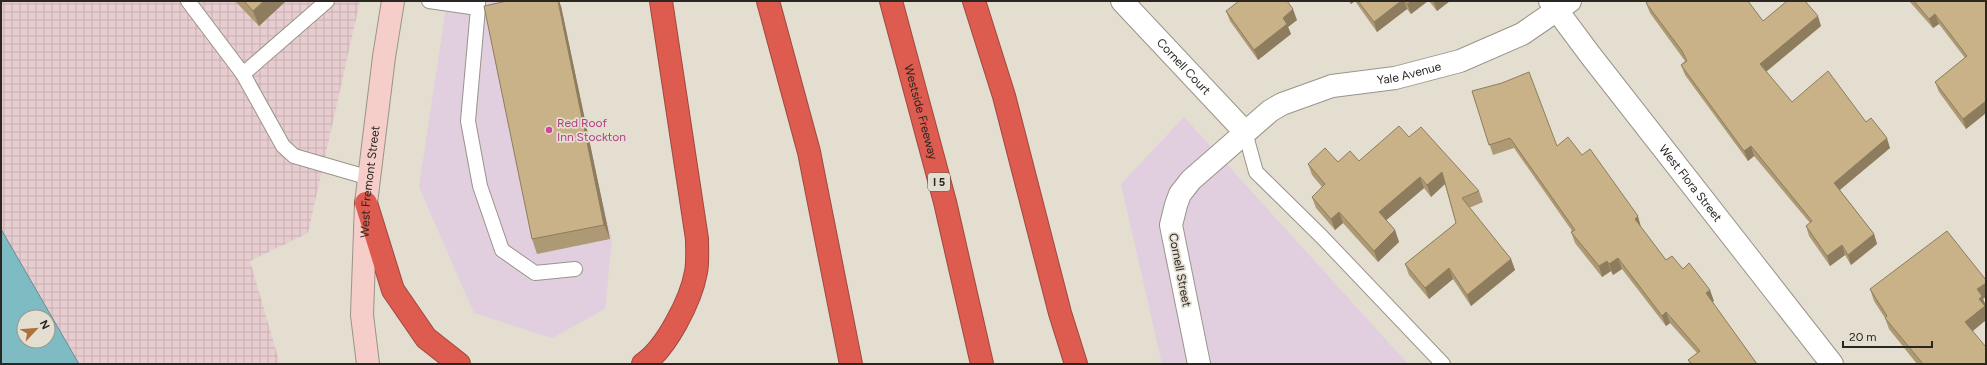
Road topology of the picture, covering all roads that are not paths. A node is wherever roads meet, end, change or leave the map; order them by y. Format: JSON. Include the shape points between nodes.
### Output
{"nodes":[{"id":1,"x":188,"y":1,"type":"edge"},
{"id":2,"x":327,"y":1,"type":"edge"},
{"id":3,"x":393,"y":1,"type":"edge"},
{"id":4,"x":429,"y":1,"type":"edge"},
{"id":5,"x":661,"y":1,"type":"edge"},
{"id":6,"x":768,"y":1,"type":"edge"},
{"id":7,"x":891,"y":1,"type":"edge"},
{"id":8,"x":974,"y":1,"type":"edge"},
{"id":9,"x":1122,"y":1,"type":"edge"},
{"id":10,"x":1559,"y":4,"type":"edge"},
{"id":11,"x":478,"y":5,"type":"edge"},
{"id":12,"x":243,"y":74,"type":"junction"},
{"id":13,"x":1245,"y":132,"type":"junction"},
{"id":14,"x":370,"y":178,"type":"junction"},
{"id":15,"x":366,"y":203,"type":"junction"},
{"id":16,"x":575,"y":269,"type":"dead end"},
{"id":17,"x":368,"y":364,"type":"edge"},
{"id":18,"x":459,"y":364,"type":"edge"},
{"id":19,"x":643,"y":364,"type":"edge"},
{"id":20,"x":851,"y":364,"type":"edge"},
{"id":21,"x":982,"y":364,"type":"edge"},
{"id":22,"x":1076,"y":364,"type":"edge"},
{"id":23,"x":1199,"y":364,"type":"edge"},
{"id":24,"x":1443,"y":364,"type":"edge"},
{"id":25,"x":1832,"y":364,"type":"edge"}],
"edges":[{"from":1,"to":12,"type":"lane"},
{"from":2,"to":12,"type":"lane"},
{"from":3,"to":14,"type":"street","name":"West Fremont Street"},
{"from":4,"to":11,"type":"lane"},
{"from":5,"to":19,"type":"highway","via":[[697,239],[696,272],[689,296],[676,324],[651,359]]},
{"from":6,"to":20,"type":"highway","via":[[809,152]]},
{"from":7,"to":21,"type":"highway","name":"Westside Freeway","number":"I 5","via":[[945,202]]},
{"from":8,"to":22,"type":"highway","via":[[1004,96],[1060,313]]},
{"from":9,"to":13,"type":"street","name":"Cornell Court"},
{"from":10,"to":13,"type":"street","name":"Yale Avenue","via":[[1522,34],[1460,61],[1395,78],[1332,86],[1270,110]]},
{"from":10,"to":25,"type":"street","name":"West Flora Street","via":[[1591,56]]},
{"from":11,"to":16,"type":"lane","via":[[468,121],[480,186],[502,250],[535,273]]},
{"from":12,"to":14,"type":"lane","via":[[283,146],[294,156]]},
{"from":13,"to":23,"type":"street","name":"Cornell Street","via":[[1191,180],[1180,194],[1171,225]]},
{"from":13,"to":24,"type":"lane","via":[[1256,172]]},
{"from":14,"to":15,"type":"street","name":"West Fremont Street"},
{"from":15,"to":17,"type":"street","name":"West Fremont Street","via":[[362,315]]},
{"from":15,"to":18,"type":"highway","via":[[393,290],[426,338]]}]}
